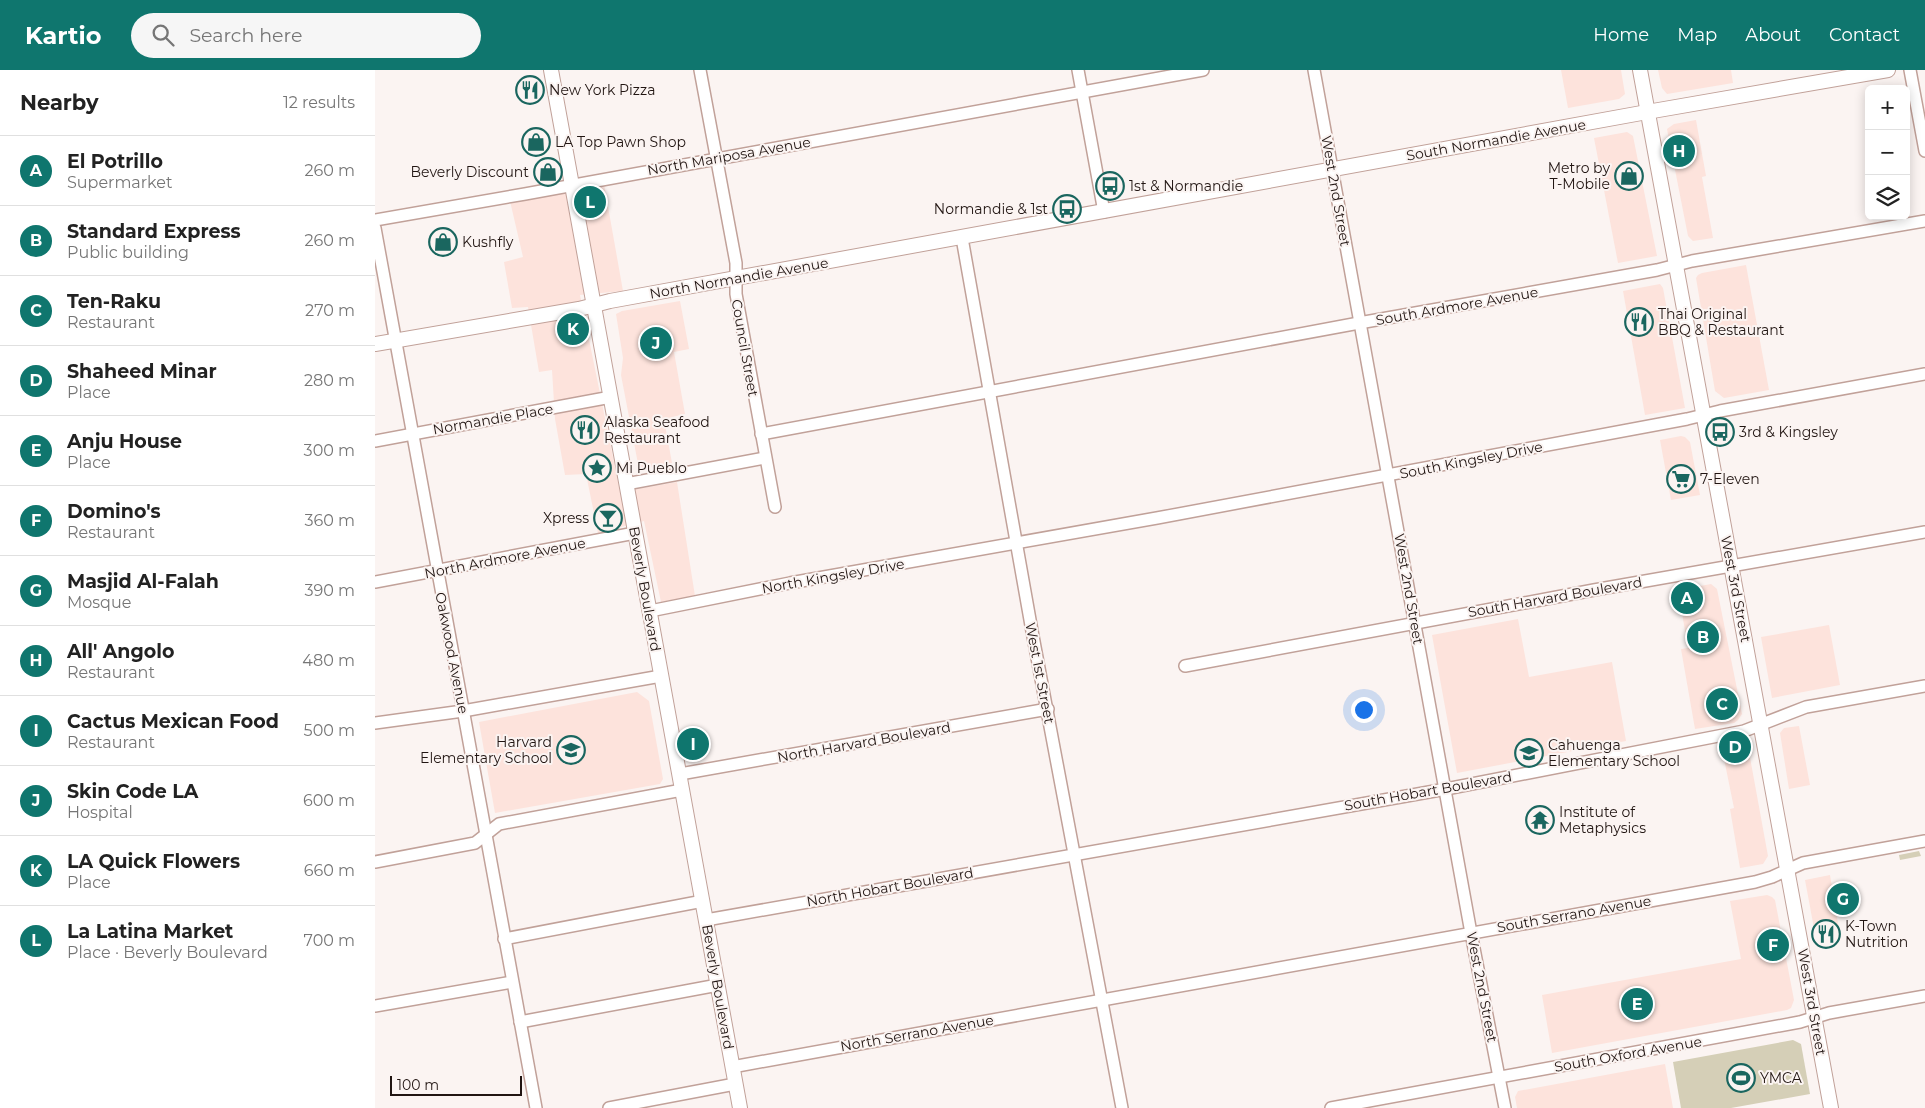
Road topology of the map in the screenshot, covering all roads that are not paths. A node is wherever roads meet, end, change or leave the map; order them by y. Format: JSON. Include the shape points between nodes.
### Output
{"nodes":[{"id":1,"x":551,"y":70,"type":"edge"},
{"id":2,"x":701,"y":70,"type":"edge"},
{"id":3,"x":1079,"y":70,"type":"edge"},
{"id":4,"x":1203,"y":70,"type":"edge"},
{"id":5,"x":1314,"y":70,"type":"edge"},
{"id":6,"x":1640,"y":70,"type":"edge"},
{"id":7,"x":1888,"y":70,"type":"edge"},
{"id":8,"x":1911,"y":70,"type":"edge"},
{"id":9,"x":1083,"y":92,"type":"junction"},
{"id":10,"x":1647,"y":112,"type":"junction"},
{"id":11,"x":1925,"y":151,"type":"edge"},
{"id":12,"x":717,"y":159,"type":"junction"},
{"id":13,"x":1332,"y":169,"type":"junction"},
{"id":14,"x":572,"y":186,"type":"junction"},
{"id":15,"x":1104,"y":212,"type":"junction"},
{"id":16,"x":375,"y":220,"type":"edge"},
{"id":17,"x":1925,"y":221,"type":"edge"},
{"id":18,"x":375,"y":228,"type":"edge"},
{"id":19,"x":961,"y":238,"type":"junction"},
{"id":20,"x":1676,"y":266,"type":"junction"},
{"id":21,"x":736,"y":278,"type":"junction"},
{"id":22,"x":593,"y":305,"type":"junction"},
{"id":23,"x":1359,"y":323,"type":"junction"},
{"id":24,"x":395,"y":340,"type":"junction"},
{"id":25,"x":375,"y":344,"type":"edge"},
{"id":26,"x":1925,"y":374,"type":"edge"},
{"id":27,"x":990,"y":392,"type":"junction"},
{"id":28,"x":611,"y":398,"type":"junction"},
{"id":29,"x":1703,"y":415,"type":"junction"},
{"id":30,"x":413,"y":434,"type":"junction"},
{"id":31,"x":761,"y":434,"type":"junction"},
{"id":32,"x":375,"y":441,"type":"edge"},
{"id":33,"x":765,"y":458,"type":"junction"},
{"id":34,"x":1389,"y":476,"type":"junction"},
{"id":35,"x":626,"y":484,"type":"junction"},
{"id":36,"x":775,"y":507,"type":"dead end"},
{"id":37,"x":1925,"y":532,"type":"edge"},
{"id":38,"x":635,"y":533,"type":"junction"},
{"id":39,"x":1017,"y":544,"type":"junction"},
{"id":40,"x":1731,"y":565,"type":"junction"},
{"id":41,"x":437,"y":571,"type":"junction"},
{"id":42,"x":375,"y":582,"type":"edge"},
{"id":43,"x":650,"y":612,"type":"junction"},
{"id":44,"x":1416,"y":622,"type":"junction"},
{"id":45,"x":1185,"y":666,"type":"dead end"},
{"id":46,"x":661,"y":676,"type":"junction"},
{"id":47,"x":1925,"y":686,"type":"edge"},
{"id":48,"x":1047,"y":709,"type":"junction"},
{"id":49,"x":463,"y":711,"type":"junction"},
{"id":50,"x":375,"y":723,"type":"edge"},
{"id":51,"x":1760,"y":724,"type":"junction"},
{"id":52,"x":680,"y":774,"type":"junction"},
{"id":53,"x":1446,"y":789,"type":"junction"},
{"id":54,"x":682,"y":790,"type":"junction"},
{"id":55,"x":486,"y":834,"type":"junction"},
{"id":56,"x":1925,"y":842,"type":"edge"},
{"id":57,"x":1075,"y":854,"type":"junction"},
{"id":58,"x":375,"y":862,"type":"edge"},
{"id":59,"x":1787,"y":870,"type":"junction"},
{"id":60,"x":703,"y":902,"type":"junction"},
{"id":61,"x":706,"y":920,"type":"junction"},
{"id":62,"x":1471,"y":933,"type":"junction"},
{"id":63,"x":504,"y":939,"type":"junction"},
{"id":64,"x":512,"y":982,"type":"junction"},
{"id":65,"x":718,"y":985,"type":"junction"},
{"id":66,"x":1925,"y":996,"type":"edge"},
{"id":67,"x":1101,"y":999,"type":"junction"},
{"id":68,"x":375,"y":1006,"type":"edge"},
{"id":69,"x":1815,"y":1017,"type":"junction"},
{"id":70,"x":520,"y":1022,"type":"junction"},
{"id":71,"x":732,"y":1066,"type":"junction"},
{"id":72,"x":1499,"y":1077,"type":"junction"},
{"id":73,"x":735,"y":1084,"type":"junction"},
{"id":74,"x":536,"y":1108,"type":"edge"},
{"id":75,"x":609,"y":1108,"type":"edge"},
{"id":76,"x":740,"y":1108,"type":"edge"},
{"id":77,"x":1122,"y":1108,"type":"edge"},
{"id":78,"x":1331,"y":1108,"type":"edge"},
{"id":79,"x":1505,"y":1108,"type":"edge"},
{"id":80,"x":1831,"y":1108,"type":"edge"}],
"edges":[{"from":1,"to":14,"type":"main road","name":"Beverly Boulevard"},
{"from":2,"to":12,"type":"street","name":"Council Street"},
{"from":3,"to":9,"type":"street"},
{"from":4,"to":9,"type":"street","name":"North Mariposa Avenue"},
{"from":5,"to":13,"type":"street","name":"West 2nd Street"},
{"from":6,"to":10,"type":"main road","name":"West 3rd Street"},
{"from":7,"to":10,"type":"main road","name":"South Normandie Avenue"},
{"from":8,"to":11,"type":"street"},
{"from":9,"to":12,"type":"street","name":"North Mariposa Avenue"},
{"from":9,"to":15,"type":"street"},
{"from":10,"to":13,"type":"main road","name":"South Normandie Avenue"},
{"from":10,"to":20,"type":"main road","name":"West 3rd Street"},
{"from":12,"to":14,"type":"street","name":"North Mariposa Avenue"},
{"from":12,"to":21,"type":"street","name":"Council Street"},
{"from":13,"to":15,"type":"main road","name":"South Normandie Avenue"},
{"from":13,"to":23,"type":"street","name":"West 2nd Street"},
{"from":14,"to":16,"type":"street","name":"North Mariposa Avenue"},
{"from":14,"to":22,"type":"main road","name":"Beverly Boulevard"},
{"from":15,"to":19,"type":"main road","name":"North Normandie Avenue"},
{"from":17,"to":20,"type":"street","name":"South Ardmore Avenue"},
{"from":18,"to":24,"type":"street","name":"Oakwood Avenue"},
{"from":19,"to":21,"type":"main road","name":"North Normandie Avenue"},
{"from":19,"to":27,"type":"street","name":"West 1st Street"},
{"from":20,"to":23,"type":"street","name":"South Ardmore Avenue"},
{"from":20,"to":29,"type":"main road","name":"West 3rd Street"},
{"from":21,"to":22,"type":"main road","name":"North Normandie Avenue"},
{"from":21,"to":31,"type":"street","name":"Council Street","via":[[736,294]]},
{"from":22,"to":24,"type":"main road","name":"North Normandie Avenue"},
{"from":22,"to":28,"type":"main road","name":"Beverly Boulevard"},
{"from":23,"to":27,"type":"street","name":"South Ardmore Avenue"},
{"from":23,"to":34,"type":"street","name":"West 2nd Street"},
{"from":24,"to":25,"type":"main road","name":"North Normandie Avenue"},
{"from":24,"to":30,"type":"street","name":"Oakwood Avenue"},
{"from":26,"to":29,"type":"street","name":"South Kingsley Drive"},
{"from":27,"to":31,"type":"street"},
{"from":27,"to":39,"type":"street","name":"West 1st Street"},
{"from":28,"to":30,"type":"street","name":"Normandie Place"},
{"from":28,"to":35,"type":"main road","name":"Beverly Boulevard"},
{"from":29,"to":34,"type":"street","name":"South Kingsley Drive"},
{"from":29,"to":40,"type":"main road","name":"West 3rd Street"},
{"from":30,"to":32,"type":"street","name":"Normandie Place"},
{"from":30,"to":41,"type":"street","name":"Oakwood Avenue"},
{"from":31,"to":33,"type":"street","name":"Council Street"},
{"from":33,"to":35,"type":"street"},
{"from":33,"to":36,"type":"street","name":"Council Street"},
{"from":34,"to":39,"type":"street","name":"South Kingsley Drive"},
{"from":34,"to":44,"type":"street","name":"West 2nd Street"},
{"from":35,"to":38,"type":"main road","name":"Beverly Boulevard"},
{"from":37,"to":40,"type":"street","name":"South Harvard Boulevard"},
{"from":38,"to":41,"type":"street","name":"North Ardmore Avenue"},
{"from":38,"to":43,"type":"main road","name":"Beverly Boulevard"},
{"from":39,"to":43,"type":"street","name":"North Kingsley Drive"},
{"from":39,"to":48,"type":"street","name":"West 1st Street"},
{"from":40,"to":44,"type":"street","name":"South Harvard Boulevard"},
{"from":40,"to":51,"type":"main road","name":"West 3rd Street"},
{"from":41,"to":42,"type":"street","name":"North Ardmore Avenue"},
{"from":41,"to":49,"type":"street","name":"Oakwood Avenue"},
{"from":43,"to":46,"type":"main road","name":"Beverly Boulevard"},
{"from":44,"to":45,"type":"street","name":"South Harvard Boulevard"},
{"from":44,"to":53,"type":"street","name":"West 2nd Street"},
{"from":46,"to":49,"type":"street"},
{"from":46,"to":52,"type":"main road","name":"Beverly Boulevard"},
{"from":47,"to":51,"type":"street","name":"South Hobart Boulevard","via":[[1806,707]]},
{"from":48,"to":52,"type":"street","name":"North Harvard Boulevard"},
{"from":48,"to":57,"type":"street","name":"West 1st Street"},
{"from":49,"to":50,"type":"street"},
{"from":49,"to":55,"type":"street","name":"Oakwood Avenue"},
{"from":51,"to":53,"type":"street","name":"South Hobart Boulevard","via":[[1744,731]]},
{"from":51,"to":59,"type":"main road","name":"West 3rd Street"},
{"from":52,"to":54,"type":"main road","name":"Beverly Boulevard"},
{"from":53,"to":57,"type":"street","name":"South Hobart Boulevard"},
{"from":53,"to":62,"type":"street","name":"West 2nd Street"},
{"from":54,"to":55,"type":"street","via":[[499,824]]},
{"from":54,"to":60,"type":"main road","name":"Beverly Boulevard"},
{"from":55,"to":58,"type":"street","via":[[475,843]]},
{"from":55,"to":63,"type":"street","name":"Oakwood Avenue"},
{"from":56,"to":59,"type":"street","name":"South Serrano Avenue","via":[[1803,863]]},
{"from":57,"to":61,"type":"street","name":"North Hobart Boulevard"},
{"from":57,"to":67,"type":"street","name":"West 1st Street"},
{"from":59,"to":62,"type":"street","name":"South Serrano Avenue","via":[[1755,882]]},
{"from":59,"to":69,"type":"main road","name":"West 3rd Street"},
{"from":60,"to":61,"type":"main road","name":"Beverly Boulevard"},
{"from":60,"to":63,"type":"street"},
{"from":61,"to":65,"type":"main road","name":"Beverly Boulevard"},
{"from":62,"to":67,"type":"street","name":"South Serrano Avenue"},
{"from":62,"to":72,"type":"street","name":"West 2nd Street"},
{"from":63,"to":64,"type":"street","name":"Oakwood Avenue"},
{"from":64,"to":68,"type":"street"},
{"from":64,"to":70,"type":"street","name":"Oakwood Avenue"},
{"from":65,"to":70,"type":"street"},
{"from":65,"to":71,"type":"main road","name":"Beverly Boulevard"},
{"from":66,"to":69,"type":"street","name":"South Oxford Avenue"},
{"from":67,"to":71,"type":"street","name":"North Serrano Avenue"},
{"from":67,"to":77,"type":"street","name":"West 1st Street"},
{"from":69,"to":72,"type":"street","name":"South Oxford Avenue"},
{"from":69,"to":80,"type":"main road","name":"West 3rd Street"},
{"from":70,"to":74,"type":"street","name":"Oakwood Avenue"},
{"from":71,"to":73,"type":"main road","name":"Beverly Boulevard"},
{"from":72,"to":78,"type":"street","name":"South Oxford Avenue"},
{"from":72,"to":79,"type":"street","name":"West 2nd Street"},
{"from":73,"to":75,"type":"street"},
{"from":73,"to":76,"type":"main road","name":"Beverly Boulevard"}]}
